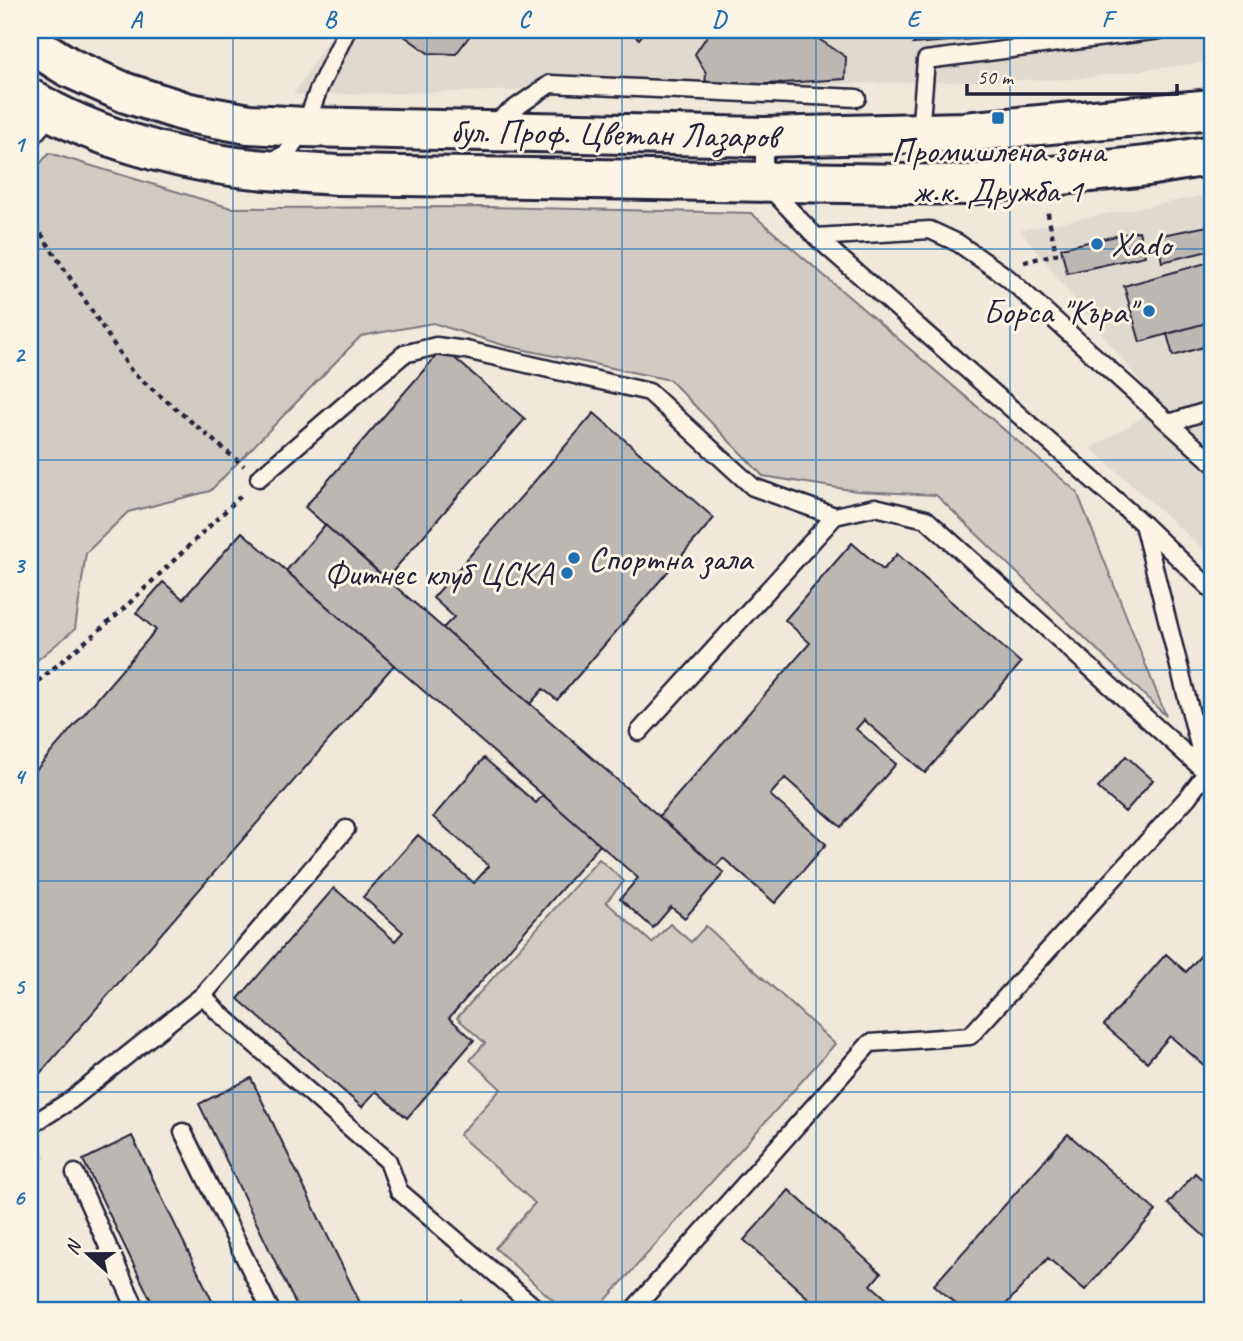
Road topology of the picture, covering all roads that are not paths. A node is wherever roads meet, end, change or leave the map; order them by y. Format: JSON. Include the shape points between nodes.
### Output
{"nodes":[{"id":1,"x":346,"y":30,"type":"edge"},
{"id":2,"x":1160,"y":30,"type":"edge"},
{"id":3,"x":30,"y":43,"type":"edge"},
{"id":4,"x":857,"y":98,"type":"dead end"},
{"id":5,"x":1213,"y":109,"type":"edge"},
{"id":6,"x":38,"y":117,"type":"edge"},
{"id":7,"x":305,"y":127,"type":"junction"},
{"id":8,"x":481,"y":132,"type":"junction"},
{"id":9,"x":920,"y":133,"type":"junction"},
{"id":10,"x":764,"y":137,"type":"junction"},
{"id":11,"x":1213,"y":155,"type":"edge"},
{"id":12,"x":257,"y":169,"type":"junction"},
{"id":13,"x":764,"y":182,"type":"junction"},
{"id":14,"x":816,"y":237,"type":"junction"},
{"id":15,"x":1213,"y":409,"type":"edge"},
{"id":16,"x":1169,"y":423,"type":"junction"},
{"id":17,"x":1213,"y":463,"type":"edge"},
{"id":18,"x":259,"y":478,"type":"road end"},
{"id":19,"x":835,"y":516,"type":"junction"},
{"id":20,"x":1143,"y":524,"type":"junction"},
{"id":21,"x":1213,"y":591,"type":"edge"},
{"id":22,"x":639,"y":732,"type":"dead end"},
{"id":23,"x":1210,"y":776,"type":"edge"},
{"id":24,"x":346,"y":829,"type":"dead end"},
{"id":25,"x":202,"y":995,"type":"junction"},
{"id":26,"x":30,"y":1117,"type":"edge"},
{"id":27,"x":183,"y":1132,"type":"dead end"},
{"id":28,"x":75,"y":1173,"type":"dead end"},
{"id":29,"x":137,"y":1311,"type":"edge"},
{"id":30,"x":271,"y":1311,"type":"edge"},
{"id":31,"x":539,"y":1311,"type":"edge"},
{"id":32,"x":632,"y":1311,"type":"edge"}],
"edges":[{"from":1,"to":7,"type":"lane"},
{"from":2,"to":9,"type":"lane","via":[[926,60]]},
{"from":3,"to":7,"type":"main road","name":"бул. Проф. Цветан Лазаров","via":[[70,68],[126,93],[189,113],[249,124]]},
{"from":4,"to":8,"type":"lane","via":[[550,84]]},
{"from":5,"to":9,"type":"main road","name":"бул. Проф. Цветан Лазаров"},
{"from":6,"to":12,"type":"main road","name":"бул. Проф. Цветан Лазаров","via":[[179,156]]},
{"from":7,"to":8,"type":"main road","name":"бул. Проф. Цветан Лазаров"},
{"from":7,"to":12,"type":"lane","via":[[287,153]]},
{"from":8,"to":10,"type":"main road","name":"бул. Проф. Цветан Лазаров"},
{"from":9,"to":10,"type":"main road","name":"бул. Проф. Цветан Лазаров"},
{"from":10,"to":13,"type":"lane"},
{"from":11,"to":13,"type":"main road","name":"бул. Проф. Цветан Лазаров","via":[[967,185]]},
{"from":12,"to":13,"type":"main road","name":"бул. Проф. Цветан Лазаров","via":[[338,175]]},
{"from":13,"to":14,"type":"lane"},
{"from":14,"to":16,"type":"lane","via":[[930,230],[958,243],[1008,278]]},
{"from":14,"to":20,"type":"lane"},
{"from":15,"to":16,"type":"lane"},
{"from":16,"to":17,"type":"lane"},
{"from":18,"to":19,"type":"lane","via":[[404,354],[436,346],[649,392],[753,487]]},
{"from":19,"to":22,"type":"lane"},
{"from":19,"to":23,"type":"lane","via":[[875,507],[926,519]]},
{"from":20,"to":21,"type":"lane"},
{"from":20,"to":23,"type":"lane"},
{"from":23,"to":32,"type":"lane","via":[[970,1036],[870,1043]]},
{"from":24,"to":25,"type":"lane"},
{"from":25,"to":26,"type":"lane","via":[[71,1100],[38,1120]]},
{"from":25,"to":31,"type":"lane","via":[[388,1161],[399,1191]]},
{"from":27,"to":30,"type":"lane"},
{"from":28,"to":29,"type":"lane"}]}
